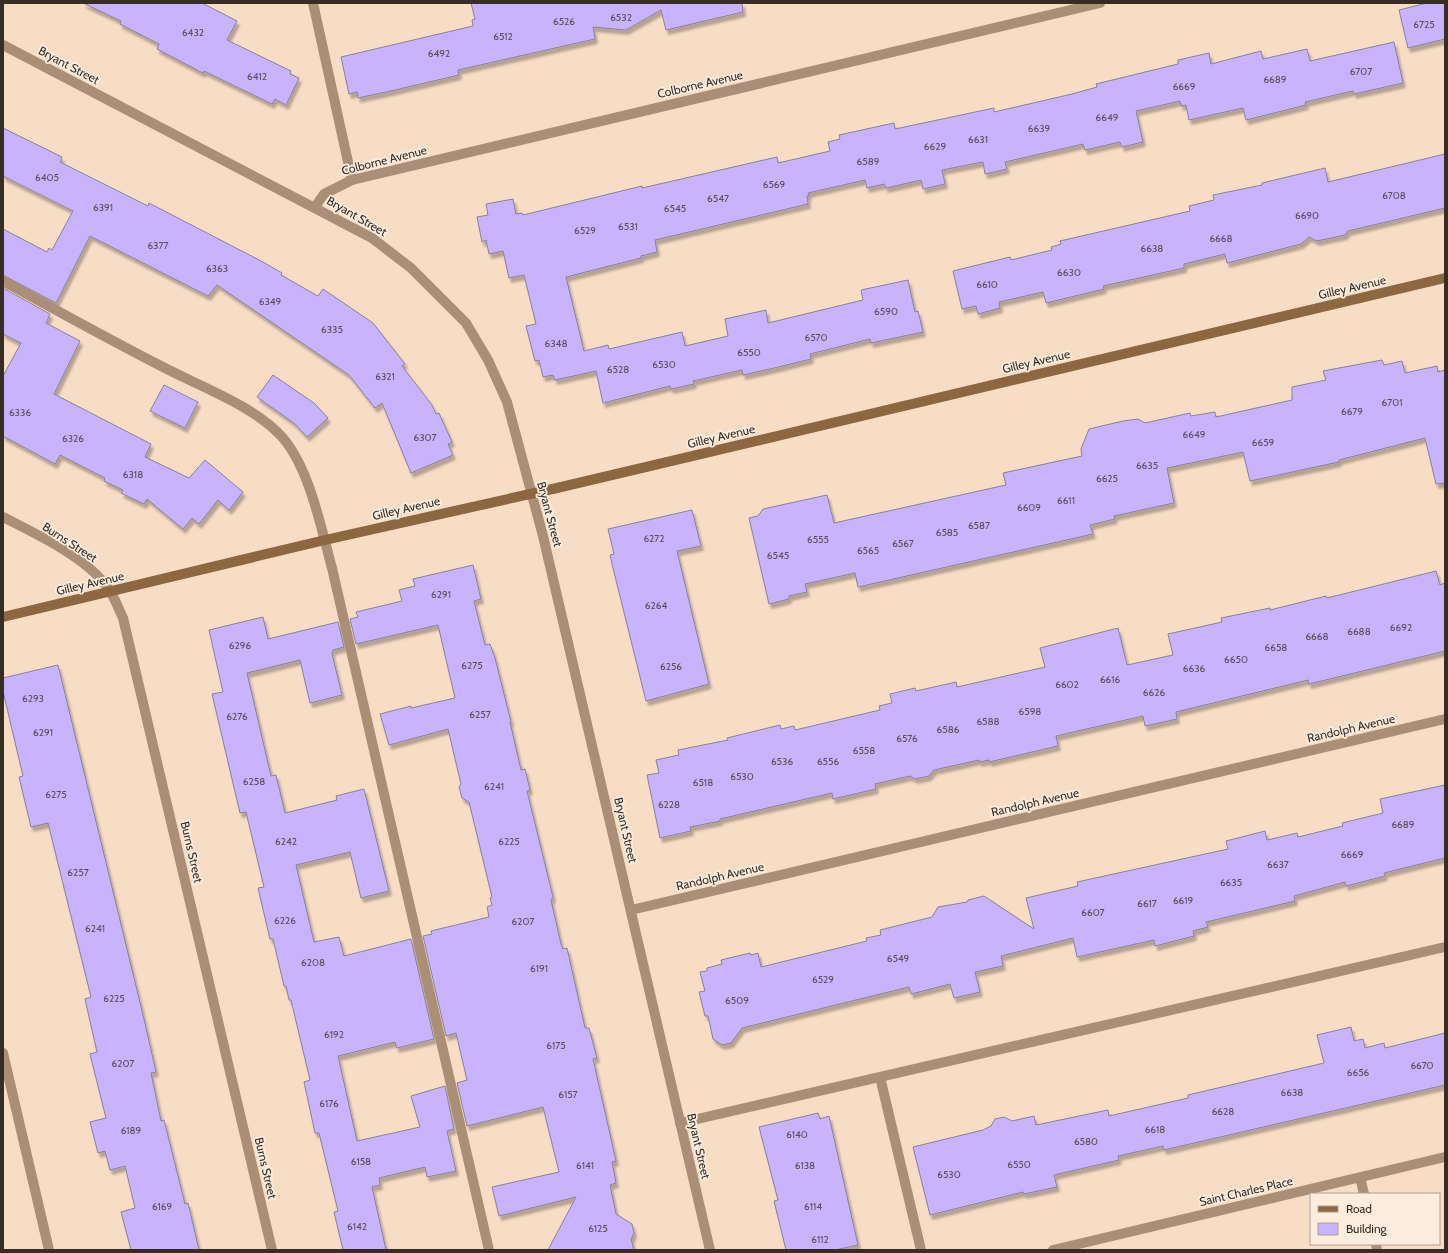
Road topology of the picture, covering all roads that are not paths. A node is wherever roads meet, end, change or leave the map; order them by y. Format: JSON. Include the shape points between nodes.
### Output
{"nodes":[{"id":1,"x":313,"y":3,"type":"edge"},
{"id":2,"x":1100,"y":3,"type":"edge"},
{"id":3,"x":3,"y":45,"type":"edge"},
{"id":4,"x":352,"y":180,"type":"junction"},
{"id":5,"x":315,"y":207,"type":"junction"},
{"id":6,"x":1445,"y":278,"type":"edge"},
{"id":7,"x":3,"y":282,"type":"edge"},
{"id":8,"x":532,"y":494,"type":"junction"},
{"id":9,"x":3,"y":517,"type":"edge"},
{"id":10,"x":325,"y":540,"type":"junction"},
{"id":11,"x":111,"y":592,"type":"junction"},
{"id":12,"x":3,"y":617,"type":"edge"},
{"id":13,"x":1445,"y":719,"type":"edge"},
{"id":14,"x":631,"y":910,"type":"junction"},
{"id":15,"x":1445,"y":947,"type":"edge"},
{"id":16,"x":3,"y":1053,"type":"edge"},
{"id":17,"x":880,"y":1077,"type":"junction"},
{"id":18,"x":680,"y":1123,"type":"junction"},
{"id":19,"x":1445,"y":1157,"type":"edge"},
{"id":20,"x":1360,"y":1177,"type":"junction"},
{"id":21,"x":1364,"y":1193,"type":"edge"},
{"id":22,"x":49,"y":1250,"type":"edge"},
{"id":23,"x":272,"y":1250,"type":"edge"},
{"id":24,"x":489,"y":1250,"type":"edge"},
{"id":25,"x":710,"y":1250,"type":"edge"},
{"id":26,"x":921,"y":1250,"type":"edge"},
{"id":27,"x":1053,"y":1250,"type":"edge"}],
"edges":[{"from":1,"to":4,"type":"street"},
{"from":2,"to":4,"type":"street","name":"Colborne Avenue"},
{"from":3,"to":5,"type":"street","name":"Bryant Street"},
{"from":4,"to":5,"type":"street","name":"Colborne Avenue","via":[[324,194]]},
{"from":5,"to":8,"type":"street","name":"Bryant Street","via":[[372,238],[405,263],[466,323],[488,360],[507,402]]},
{"from":6,"to":8,"type":"street","name":"Gilley Avenue"},
{"from":7,"to":10,"type":"street","via":[[235,403],[261,420],[282,438],[297,460],[309,486]]},
{"from":8,"to":10,"type":"street","name":"Gilley Avenue"},
{"from":8,"to":14,"type":"street","name":"Bryant Street"},
{"from":9,"to":11,"type":"street","name":"Burns Street","via":[[87,565]]},
{"from":10,"to":11,"type":"street","name":"Gilley Avenue"},
{"from":10,"to":24,"type":"street"},
{"from":11,"to":12,"type":"street","name":"Gilley Avenue"},
{"from":11,"to":23,"type":"street","name":"Burns Street","via":[[127,632]]},
{"from":13,"to":14,"type":"street","name":"Randolph Avenue"},
{"from":14,"to":18,"type":"street","name":"Bryant Street"},
{"from":15,"to":17,"type":"street"},
{"from":16,"to":22,"type":"street"},
{"from":17,"to":18,"type":"street"},
{"from":17,"to":26,"type":"street"},
{"from":18,"to":25,"type":"street","name":"Bryant Street"},
{"from":19,"to":20,"type":"street","name":"Saint Charles Place"},
{"from":20,"to":21,"type":"street"},
{"from":20,"to":27,"type":"street","name":"Saint Charles Place"}]}
